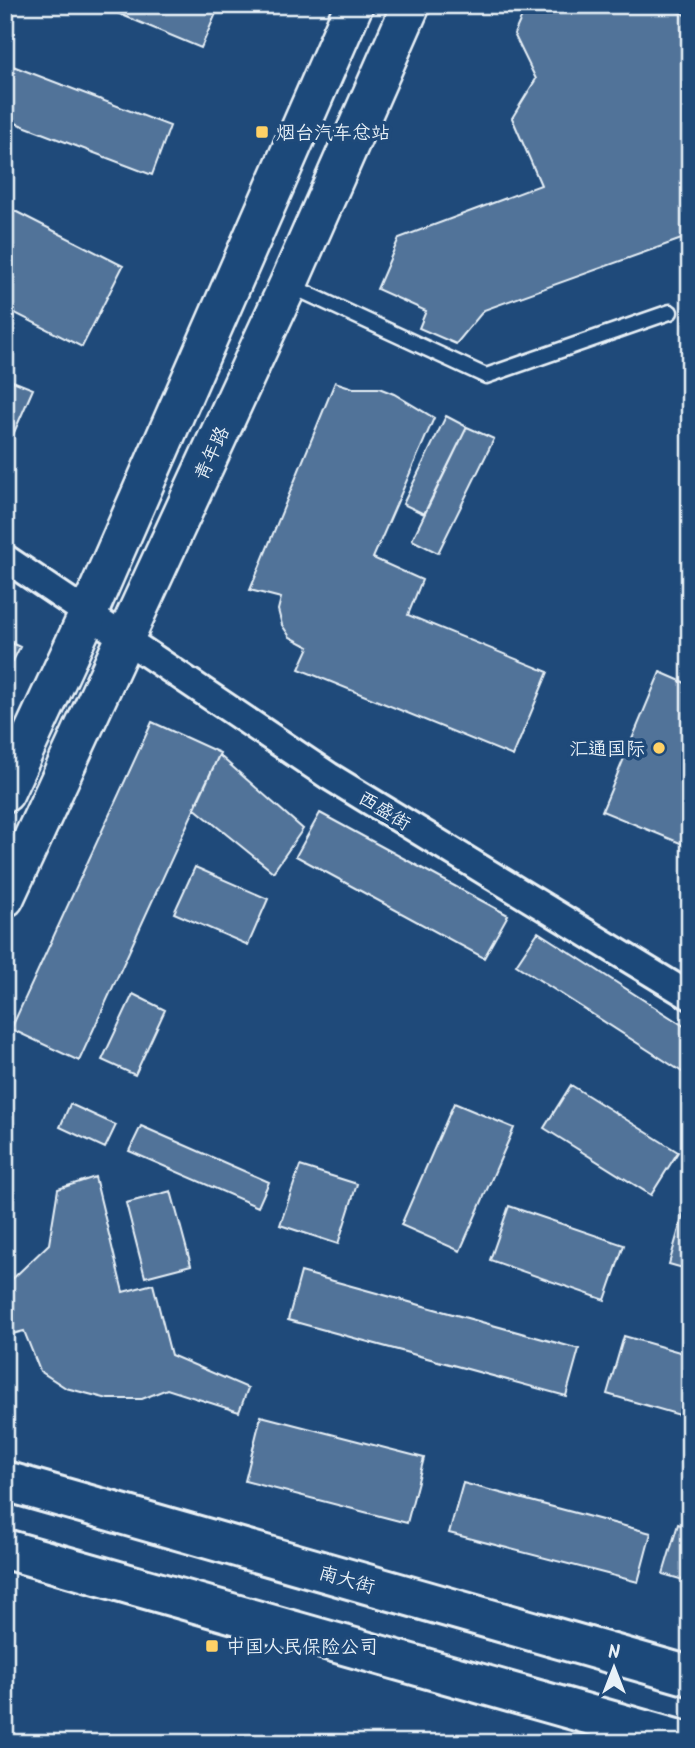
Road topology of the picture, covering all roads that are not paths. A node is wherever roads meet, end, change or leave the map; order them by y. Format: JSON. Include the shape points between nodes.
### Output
{"nodes":[{"id":1,"x":354,"y":5,"type":"edge"},
{"id":2,"x":411,"y":5,"type":"edge"},
{"id":3,"x":288,"y":285,"type":"junction"},
{"id":4,"x":670,"y":312,"type":"dead end"},
{"id":5,"x":5,"y":558,"type":"edge"},
{"id":6,"x":88,"y":614,"type":"junction"},
{"id":7,"x":126,"y":639,"type":"junction"},
{"id":8,"x":5,"y":793,"type":"edge"},
{"id":9,"x":5,"y":898,"type":"edge"},
{"id":10,"x":690,"y":996,"type":"edge"},
{"id":11,"x":5,"y":1481,"type":"edge"},
{"id":12,"x":5,"y":1549,"type":"edge"},
{"id":13,"x":690,"y":1676,"type":"edge"},
{"id":14,"x":690,"y":1743,"type":"edge"}],
"edges":[{"from":1,"to":6,"type":"main road"},
{"from":2,"to":3,"type":"main road","name":"青年路"},
{"from":3,"to":4,"type":"lane","via":[[486,376]]},
{"from":3,"to":7,"type":"main road","name":"青年路"},
{"from":5,"to":6,"type":"street","name":"西盛街"},
{"from":6,"to":7,"type":"street","name":"西盛街"},
{"from":6,"to":8,"type":"main road"},
{"from":7,"to":9,"type":"main road","name":"青年路"},
{"from":7,"to":10,"type":"street","name":"西盛街","via":[[329,776]]},
{"from":11,"to":13,"type":"main road","name":"南大街"},
{"from":12,"to":14,"type":"main road"}]}
